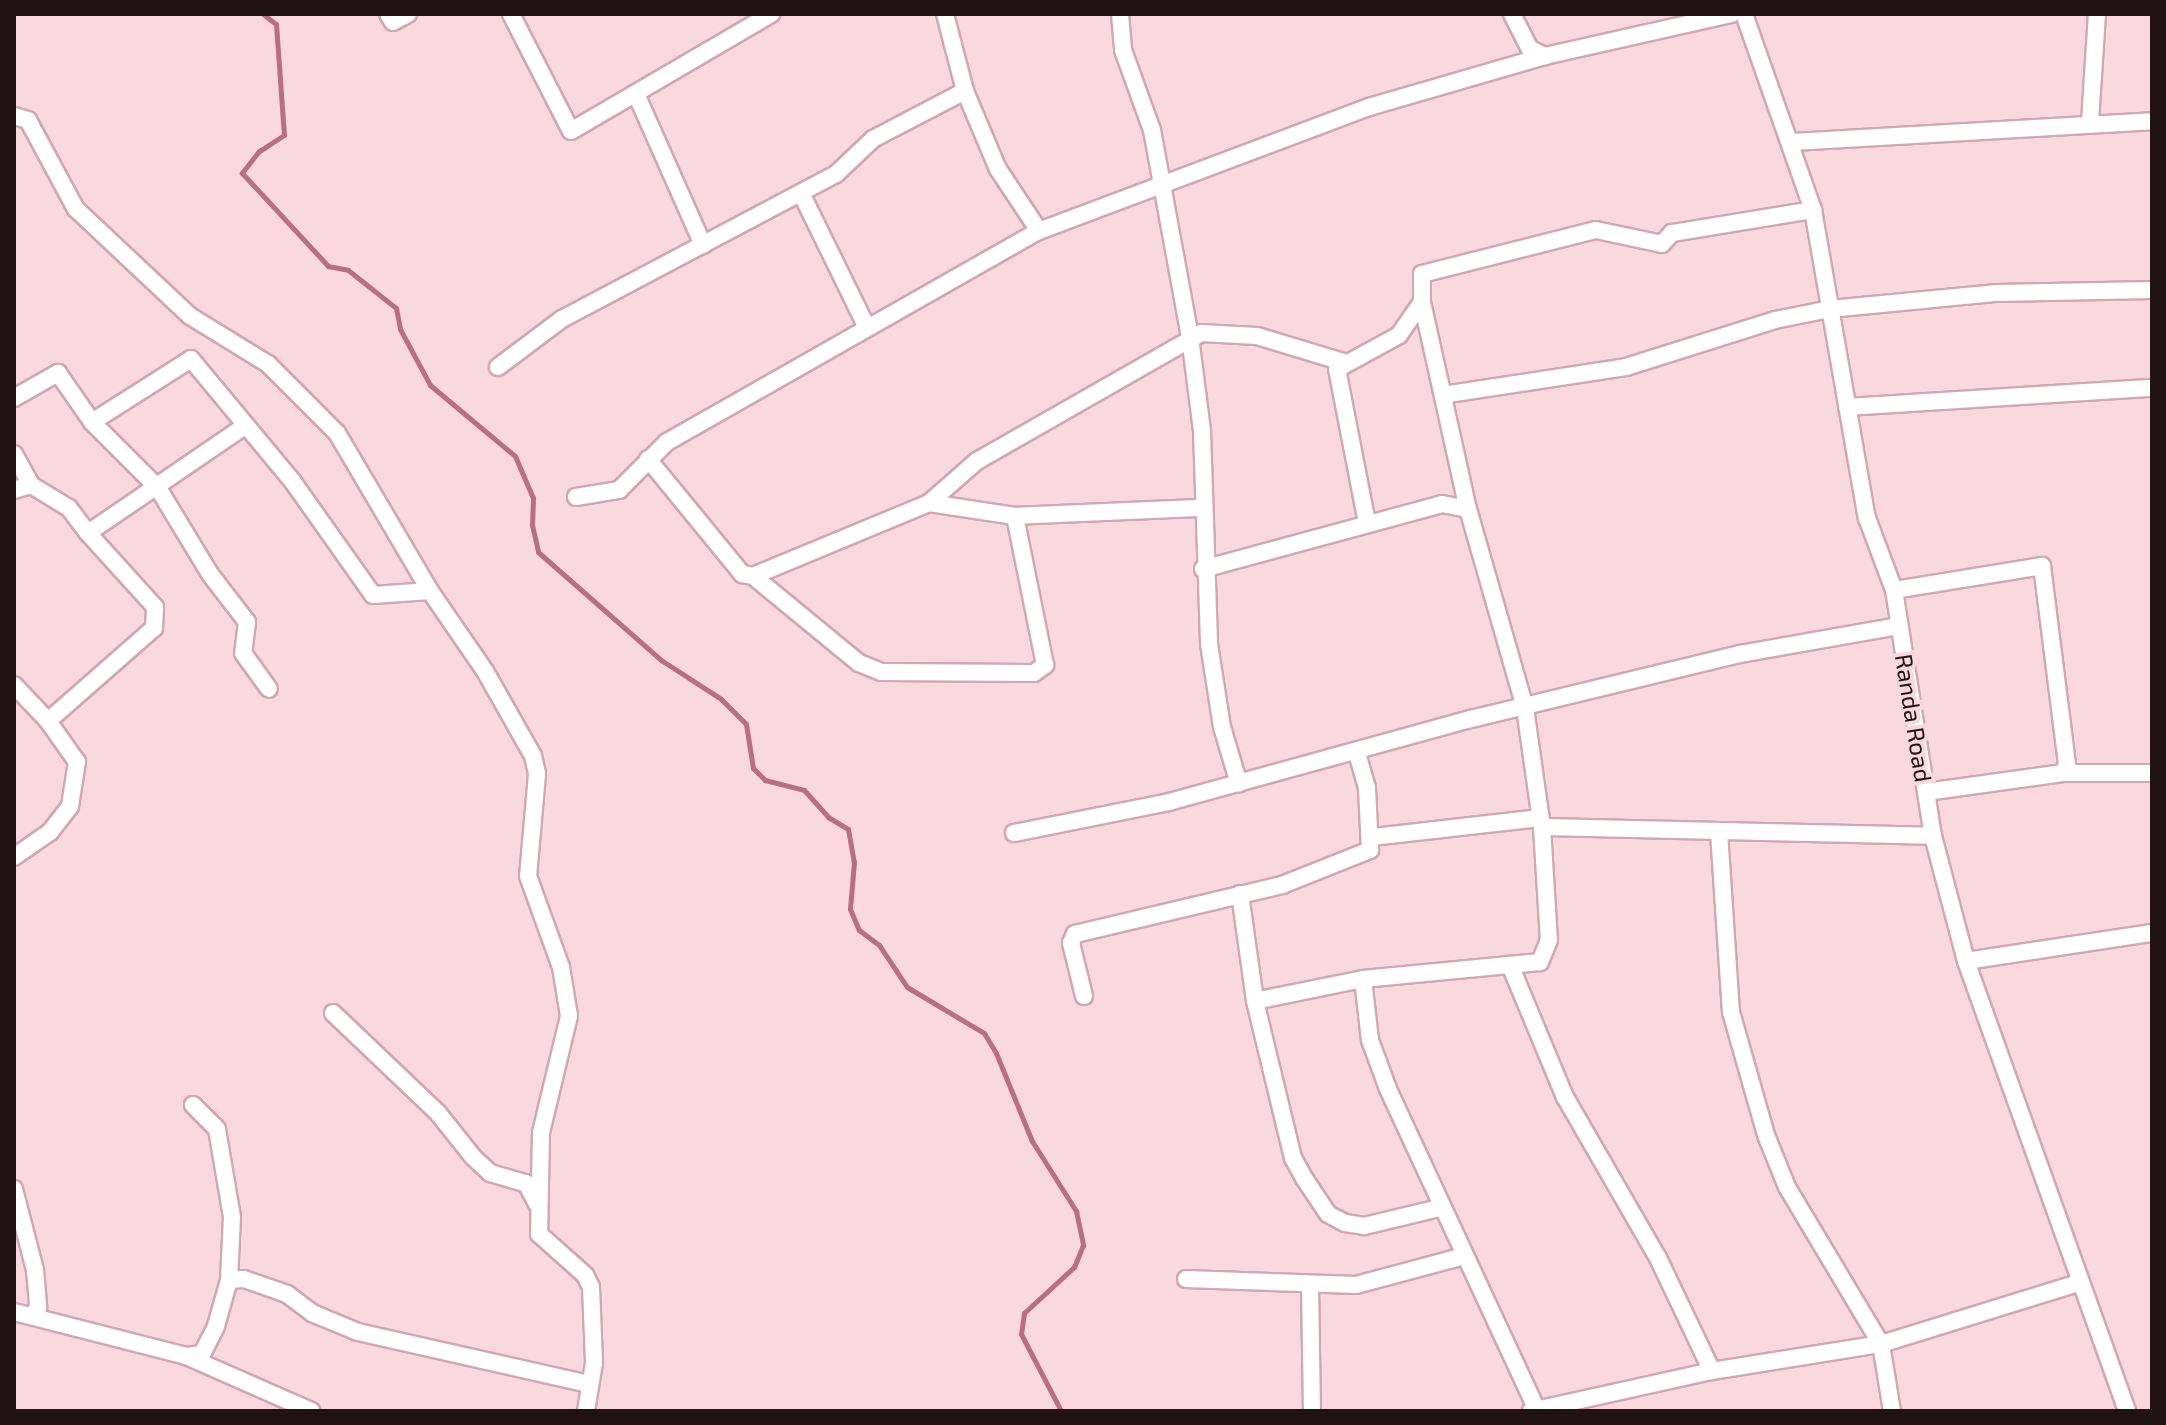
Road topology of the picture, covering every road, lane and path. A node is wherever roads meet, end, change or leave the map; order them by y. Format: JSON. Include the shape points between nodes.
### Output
{"nodes":[{"id":1,"x":388,"y":14,"type":"edge"},
{"id":2,"x":408,"y":14,"type":"edge"},
{"id":3,"x":511,"y":14,"type":"edge"},
{"id":4,"x":771,"y":14,"type":"edge"},
{"id":5,"x":945,"y":14,"type":"edge"},
{"id":6,"x":1120,"y":14,"type":"edge"},
{"id":7,"x":1512,"y":14,"type":"edge"},
{"id":8,"x":1731,"y":14,"type":"edge"},
{"id":9,"x":1744,"y":14,"type":"edge"},
{"id":10,"x":2097,"y":14,"type":"edge"},
{"id":11,"x":1545,"y":56,"type":"junction"},
{"id":12,"x":965,"y":91,"type":"junction"},
{"id":13,"x":637,"y":96,"type":"junction"},
{"id":14,"x":14,"y":116,"type":"edge"},
{"id":15,"x":2152,"y":121,"type":"edge"},
{"id":16,"x":2090,"y":122,"type":"junction"},
{"id":17,"x":1792,"y":142,"type":"junction"},
{"id":18,"x":1158,"y":186,"type":"junction"},
{"id":19,"x":801,"y":193,"type":"junction"},
{"id":20,"x":1813,"y":210,"type":"junction"},
{"id":21,"x":1039,"y":231,"type":"junction"},
{"id":22,"x":703,"y":245,"type":"junction"},
{"id":23,"x":2152,"y":290,"type":"edge"},
{"id":24,"x":1422,"y":302,"type":"junction"},
{"id":25,"x":1830,"y":309,"type":"junction"},
{"id":26,"x":867,"y":328,"type":"junction"},
{"id":27,"x":1190,"y":337,"type":"junction"},
{"id":28,"x":1343,"y":362,"type":"junction"},
{"id":29,"x":498,"y":367,"type":"dead end"},
{"id":30,"x":2152,"y":388,"type":"edge"},
{"id":31,"x":1443,"y":395,"type":"junction"},
{"id":32,"x":14,"y":398,"type":"edge"},
{"id":33,"x":1847,"y":407,"type":"junction"},
{"id":34,"x":92,"y":422,"type":"junction"},
{"id":35,"x":245,"y":426,"type":"junction"},
{"id":36,"x":14,"y":454,"type":"edge"},
{"id":37,"x":648,"y":459,"type":"junction"},
{"id":38,"x":31,"y":485,"type":"junction"},
{"id":39,"x":158,"y":488,"type":"junction"},
{"id":40,"x":14,"y":490,"type":"edge"},
{"id":41,"x":576,"y":497,"type":"dead end"},
{"id":42,"x":929,"y":503,"type":"junction"},
{"id":43,"x":1201,"y":508,"type":"junction"},
{"id":44,"x":1468,"y":509,"type":"junction"},
{"id":45,"x":1015,"y":516,"type":"junction"},
{"id":46,"x":1367,"y":523,"type":"junction"},
{"id":47,"x":88,"y":533,"type":"junction"},
{"id":48,"x":1203,"y":569,"type":"junction"},
{"id":49,"x":753,"y":576,"type":"junction"},
{"id":50,"x":1894,"y":590,"type":"junction"},
{"id":51,"x":430,"y":591,"type":"junction"},
{"id":52,"x":1899,"y":626,"type":"junction"},
{"id":53,"x":14,"y":685,"type":"edge"},
{"id":54,"x":269,"y":689,"type":"dead end"},
{"id":55,"x":1525,"y":708,"type":"junction"},
{"id":56,"x":48,"y":721,"type":"junction"},
{"id":57,"x":1357,"y":753,"type":"junction"},
{"id":58,"x":2063,"y":773,"type":"junction"},
{"id":59,"x":2152,"y":773,"type":"edge"},
{"id":60,"x":1239,"y":784,"type":"junction"},
{"id":61,"x":1926,"y":792,"type":"junction"},
{"id":62,"x":1542,"y":822,"type":"junction"},
{"id":63,"x":1719,"y":832,"type":"junction"},
{"id":64,"x":1014,"y":833,"type":"dead end"},
{"id":65,"x":1933,"y":836,"type":"junction"},
{"id":66,"x":1373,"y":837,"type":"junction"},
{"id":67,"x":14,"y":857,"type":"edge"},
{"id":68,"x":1240,"y":894,"type":"junction"},
{"id":69,"x":2152,"y":933,"type":"edge"},
{"id":70,"x":1966,"y":961,"type":"junction"},
{"id":71,"x":1510,"y":965,"type":"junction"},
{"id":72,"x":1363,"y":979,"type":"junction"},
{"id":73,"x":1084,"y":996,"type":"dead end"},
{"id":74,"x":1255,"y":1001,"type":"junction"},
{"id":75,"x":333,"y":1013,"type":"dead end"},
{"id":76,"x":193,"y":1105,"type":"dead end"},
{"id":77,"x":14,"y":1189,"type":"edge"},
{"id":78,"x":1439,"y":1208,"type":"junction"},
{"id":79,"x":541,"y":1214,"type":"junction"},
{"id":80,"x":1464,"y":1256,"type":"junction"},
{"id":81,"x":1186,"y":1279,"type":"dead end"},
{"id":82,"x":229,"y":1280,"type":"junction"},
{"id":83,"x":2081,"y":1282,"type":"junction"},
{"id":84,"x":1310,"y":1285,"type":"junction"},
{"id":85,"x":14,"y":1312,"type":"edge"},
{"id":86,"x":32,"y":1315,"type":"junction"},
{"id":87,"x":1881,"y":1344,"type":"junction"},
{"id":88,"x":186,"y":1356,"type":"junction"},
{"id":89,"x":1712,"y":1371,"type":"junction"},
{"id":90,"x":588,"y":1384,"type":"junction"},
{"id":91,"x":1534,"y":1410,"type":"edge"},
{"id":92,"x":311,"y":1411,"type":"edge"},
{"id":93,"x":586,"y":1411,"type":"edge"},
{"id":94,"x":1312,"y":1411,"type":"edge"},
{"id":95,"x":1892,"y":1411,"type":"edge"},
{"id":96,"x":2127,"y":1411,"type":"edge"}],
"edges":[{"from":1,"to":2,"type":"street","via":[[393,22]]},
{"from":3,"to":13,"type":"street","via":[[571,131]]},
{"from":4,"to":13,"type":"street"},
{"from":5,"to":12,"type":"street"},
{"from":6,"to":18,"type":"street","via":[[1123,50],[1152,130]]},
{"from":7,"to":11,"type":"street","via":[[1525,42]]},
{"from":8,"to":11,"type":"street"},
{"from":9,"to":17,"type":"street","name":"Randa Road"},
{"from":10,"to":16,"type":"street"},
{"from":11,"to":18,"type":"street","via":[[1369,107]]},
{"from":12,"to":19,"type":"street","via":[[873,139],[843,169]]},
{"from":12,"to":21,"type":"street","via":[[1010,195]]},
{"from":13,"to":22,"type":"street"},
{"from":14,"to":51,"type":"street","via":[[28,120],[76,209],[190,316],[268,364],[337,433]]},
{"from":15,"to":16,"type":"street"},
{"from":16,"to":17,"type":"street"},
{"from":17,"to":20,"type":"street","name":"Randa Road"},
{"from":18,"to":21,"type":"street"},
{"from":18,"to":27,"type":"street"},
{"from":19,"to":22,"type":"street"},
{"from":19,"to":26,"type":"street"},
{"from":20,"to":24,"type":"street","via":[[1672,233],[1662,244],[1596,230],[1462,261],[1422,274]]},
{"from":20,"to":25,"type":"street","name":"Randa Road"},
{"from":21,"to":26,"type":"street"},
{"from":22,"to":29,"type":"street","via":[[562,319]]},
{"from":23,"to":25,"type":"street","via":[[1997,293]]},
{"from":24,"to":28,"type":"street","via":[[1399,335]]},
{"from":24,"to":31,"type":"street"},
{"from":25,"to":31,"type":"street","via":[[1775,320],[1626,367]]},
{"from":25,"to":33,"type":"street","name":"Randa Road"},
{"from":26,"to":37,"type":"street","via":[[667,442]]},
{"from":27,"to":28,"type":"street","via":[[1257,336]]},
{"from":27,"to":42,"type":"street","via":[[977,461]]},
{"from":27,"to":43,"type":"street","via":[[1202,431]]},
{"from":28,"to":46,"type":"street","via":[[1338,378]]},
{"from":30,"to":33,"type":"street"},
{"from":31,"to":44,"type":"street"},
{"from":32,"to":34,"type":"street","via":[[58,373]]},
{"from":33,"to":50,"type":"street","name":"Randa Road","via":[[1870,530]]},
{"from":34,"to":35,"type":"street","via":[[191,359]]},
{"from":34,"to":39,"type":"street"},
{"from":35,"to":39,"type":"street"},
{"from":35,"to":51,"type":"street","via":[[293,482],[373,595]]},
{"from":36,"to":38,"type":"street"},
{"from":37,"to":41,"type":"street","via":[[619,490]]},
{"from":37,"to":49,"type":"street","via":[[742,574]]},
{"from":38,"to":40,"type":"street"},
{"from":38,"to":47,"type":"street","via":[[69,508]]},
{"from":39,"to":47,"type":"street"},
{"from":39,"to":54,"type":"street","via":[[210,574],[247,622],[243,653]]},
{"from":42,"to":45,"type":"street"},
{"from":42,"to":49,"type":"street"},
{"from":43,"to":45,"type":"street"},
{"from":43,"to":48,"type":"street"},
{"from":44,"to":46,"type":"street","via":[[1442,504]]},
{"from":44,"to":55,"type":"street"},
{"from":45,"to":49,"type":"street","via":[[1045,665],[1034,673],[881,672],[859,663]]},
{"from":46,"to":48,"type":"street"},
{"from":47,"to":56,"type":"street","via":[[155,607],[154,628]]},
{"from":48,"to":60,"type":"street","via":[[1222,727]]},
{"from":50,"to":52,"type":"street","name":"Randa Road"},
{"from":50,"to":58,"type":"street","via":[[2042,566],[2067,765]]},
{"from":51,"to":79,"type":"street","via":[[485,671],[533,756],[537,774],[528,876],[561,967],[569,1016],[541,1133]]},
{"from":52,"to":55,"type":"street","via":[[1740,654]]},
{"from":52,"to":61,"type":"street","name":"Randa Road"},
{"from":53,"to":56,"type":"street"},
{"from":55,"to":57,"type":"street"},
{"from":55,"to":62,"type":"street"},
{"from":56,"to":67,"type":"street","via":[[77,762],[70,806],[50,832]]},
{"from":57,"to":60,"type":"street"},
{"from":57,"to":66,"type":"street"},
{"from":58,"to":59,"type":"street"},
{"from":58,"to":61,"type":"street"},
{"from":60,"to":64,"type":"street"},
{"from":61,"to":65,"type":"street","name":"Randa Road"},
{"from":62,"to":63,"type":"street"},
{"from":62,"to":66,"type":"street"},
{"from":62,"to":71,"type":"street","via":[[1548,952],[1540,962]]},
{"from":63,"to":65,"type":"street"},
{"from":63,"to":87,"type":"street","via":[[1731,1012],[1769,1146],[1787,1187]]},
{"from":65,"to":70,"type":"street","name":"Randa Road"},
{"from":66,"to":68,"type":"street","via":[[1370,850],[1359,857]]},
{"from":68,"to":73,"type":"street","via":[[1075,934],[1071,943]]},
{"from":68,"to":74,"type":"street"},
{"from":69,"to":70,"type":"street"},
{"from":70,"to":83,"type":"street","name":"Randa Road"},
{"from":71,"to":72,"type":"street"},
{"from":71,"to":89,"type":"street","via":[[1565,1097],[1664,1267]]},
{"from":72,"to":74,"type":"street"},
{"from":72,"to":78,"type":"street","via":[[1370,1040]]},
{"from":74,"to":78,"type":"street","via":[[1293,1158],[1328,1214],[1364,1226]]},
{"from":75,"to":79,"type":"street","via":[[438,1113],[490,1173],[526,1183]]},
{"from":76,"to":82,"type":"street","via":[[217,1129],[228,1183]]},
{"from":77,"to":86,"type":"street","via":[[35,1270],[38,1308]]},
{"from":78,"to":80,"type":"street"},
{"from":79,"to":90,"type":"street","via":[[539,1234],[585,1275],[591,1287],[595,1336]]},
{"from":80,"to":84,"type":"street","via":[[1368,1283]]},
{"from":80,"to":91,"type":"street"},
{"from":81,"to":84,"type":"street","via":[[1258,1278]]},
{"from":82,"to":88,"type":"street","via":[[202,1354]]},
{"from":82,"to":90,"type":"street","via":[[244,1279],[287,1294],[312,1313],[358,1332]]},
{"from":83,"to":87,"type":"street"},
{"from":83,"to":96,"type":"street","name":"Randa Road"},
{"from":84,"to":94,"type":"street"},
{"from":85,"to":86,"type":"street"},
{"from":86,"to":88,"type":"street"},
{"from":87,"to":89,"type":"street"},
{"from":87,"to":95,"type":"street"},
{"from":88,"to":92,"type":"street"},
{"from":89,"to":91,"type":"street"},
{"from":90,"to":93,"type":"street"}]}
